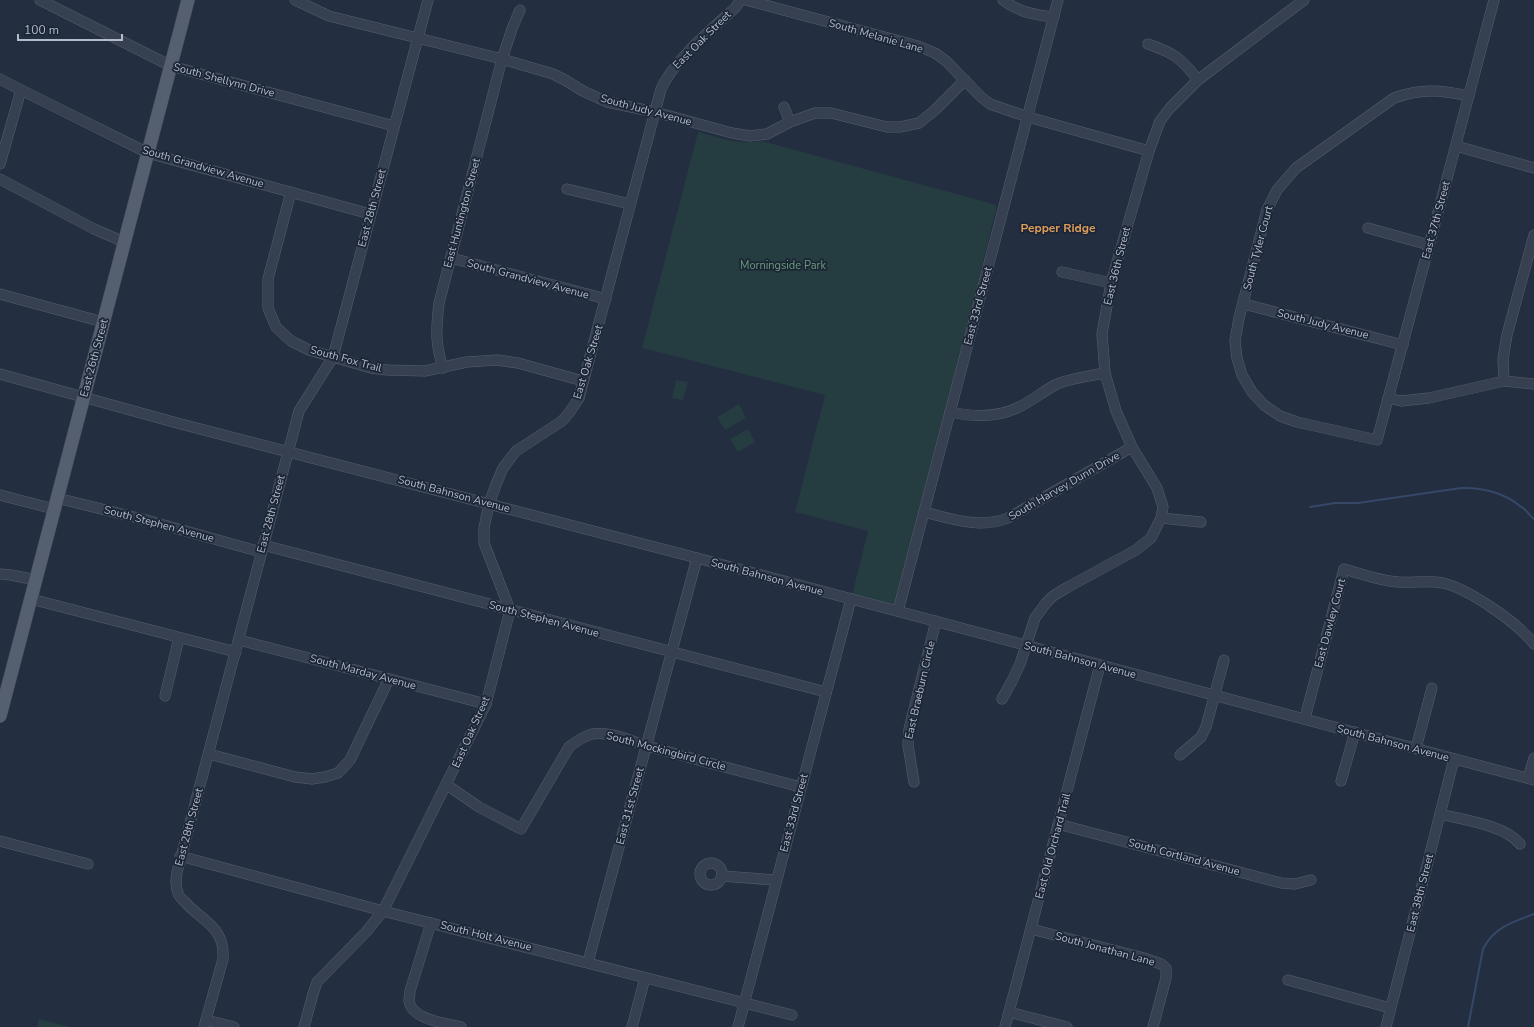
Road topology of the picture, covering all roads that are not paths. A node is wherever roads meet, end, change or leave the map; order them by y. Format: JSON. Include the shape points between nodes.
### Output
{"nodes":[{"id":1,"x":40,"y":0,"type":"edge"},
{"id":2,"x":188,"y":0,"type":"edge"},
{"id":3,"x":295,"y":0,"type":"edge"},
{"id":4,"x":428,"y":0,"type":"edge"},
{"id":5,"x":741,"y":0,"type":"edge"},
{"id":6,"x":746,"y":0,"type":"edge"},
{"id":7,"x":1003,"y":0,"type":"edge"},
{"id":8,"x":1058,"y":0,"type":"edge"},
{"id":9,"x":1494,"y":0,"type":"edge"},
{"id":10,"x":1297,"y":2,"type":"edge"},
{"id":11,"x":520,"y":10,"type":"dead end"},
{"id":12,"x":1054,"y":17,"type":"junction"},
{"id":13,"x":418,"y":39,"type":"junction"},
{"id":14,"x":1148,"y":44,"type":"dead end"},
{"id":15,"x":502,"y":59,"type":"junction"},
{"id":16,"x":171,"y":66,"type":"junction"},
{"id":17,"x":0,"y":79,"type":"edge"},
{"id":18,"x":965,"y":80,"type":"junction"},
{"id":19,"x":1198,"y":80,"type":"junction"},
{"id":20,"x":21,"y":90,"type":"junction"},
{"id":21,"x":1469,"y":96,"type":"junction"},
{"id":22,"x":784,"y":107,"type":"dead end"},
{"id":23,"x":655,"y":112,"type":"junction"},
{"id":24,"x":1028,"y":117,"type":"junction"},
{"id":25,"x":790,"y":122,"type":"junction"},
{"id":26,"x":394,"y":126,"type":"junction"},
{"id":27,"x":1456,"y":146,"type":"junction"},
{"id":28,"x":1149,"y":151,"type":"junction"},
{"id":29,"x":148,"y":153,"type":"junction"},
{"id":30,"x":0,"y":164,"type":"edge"},
{"id":31,"x":1534,"y":168,"type":"edge"},
{"id":32,"x":0,"y":179,"type":"edge"},
{"id":33,"x":567,"y":189,"type":"dead end"},
{"id":34,"x":290,"y":192,"type":"junction"},
{"id":35,"x":630,"y":204,"type":"junction"},
{"id":36,"x":370,"y":214,"type":"junction"},
{"id":37,"x":1368,"y":228,"type":"dead end"},
{"id":38,"x":1534,"y":234,"type":"edge"},
{"id":39,"x":124,"y":242,"type":"junction"},
{"id":40,"x":1429,"y":245,"type":"junction"},
{"id":41,"x":451,"y":258,"type":"junction"},
{"id":42,"x":1062,"y":272,"type":"dead end"},
{"id":43,"x":1111,"y":283,"type":"junction"},
{"id":44,"x":0,"y":294,"type":"edge"},
{"id":45,"x":606,"y":299,"type":"junction"},
{"id":46,"x":1244,"y":304,"type":"junction"},
{"id":47,"x":103,"y":322,"type":"junction"},
{"id":48,"x":1403,"y":345,"type":"junction"},
{"id":49,"x":333,"y":357,"type":"junction"},
{"id":50,"x":443,"y":368,"type":"junction"},
{"id":51,"x":1105,"y":372,"type":"junction"},
{"id":52,"x":0,"y":374,"type":"edge"},
{"id":53,"x":583,"y":381,"type":"junction"},
{"id":54,"x":1504,"y":381,"type":"junction"},
{"id":55,"x":1534,"y":384,"type":"edge"},
{"id":56,"x":84,"y":396,"type":"junction"},
{"id":57,"x":1388,"y":398,"type":"junction"},
{"id":58,"x":950,"y":412,"type":"junction"},
{"id":59,"x":1377,"y":440,"type":"joint"},
{"id":60,"x":1132,"y":447,"type":"junction"},
{"id":61,"x":287,"y":451,"type":"junction"},
{"id":62,"x":0,"y":495,"type":"edge"},
{"id":63,"x":56,"y":504,"type":"junction"},
{"id":64,"x":489,"y":504,"type":"junction"},
{"id":65,"x":924,"y":512,"type":"junction"},
{"id":66,"x":1161,"y":518,"type":"junction"},
{"id":67,"x":1201,"y":522,"type":"dead end"},
{"id":68,"x":262,"y":548,"type":"junction"},
{"id":69,"x":697,"y":558,"type":"junction"},
{"id":70,"x":0,"y":574,"type":"edge"},
{"id":71,"x":36,"y":580,"type":"junction"},
{"id":72,"x":30,"y":599,"type":"junction"},
{"id":73,"x":851,"y":599,"type":"junction"},
{"id":74,"x":510,"y":610,"type":"junction"},
{"id":75,"x":898,"y":611,"type":"junction"},
{"id":76,"x":936,"y":621,"type":"junction"},
{"id":77,"x":179,"y":638,"type":"junction"},
{"id":78,"x":239,"y":640,"type":"junction"},
{"id":79,"x":1534,"y":644,"type":"edge"},
{"id":80,"x":1027,"y":646,"type":"junction"},
{"id":81,"x":236,"y":652,"type":"junction"},
{"id":82,"x":671,"y":652,"type":"junction"},
{"id":83,"x":1224,"y":660,"type":"dead end"},
{"id":84,"x":1100,"y":665,"type":"junction"},
{"id":85,"x":389,"y":679,"type":"junction"},
{"id":86,"x":1432,"y":688,"type":"dead end"},
{"id":87,"x":826,"y":692,"type":"junction"},
{"id":88,"x":1215,"y":695,"type":"junction"},
{"id":89,"x":165,"y":696,"type":"dead end"},
{"id":90,"x":1002,"y":699,"type":"dead end"},
{"id":91,"x":486,"y":704,"type":"junction"},
{"id":92,"x":0,"y":716,"type":"edge"},
{"id":93,"x":1304,"y":718,"type":"junction"},
{"id":94,"x":1355,"y":732,"type":"junction"},
{"id":95,"x":646,"y":746,"type":"junction"},
{"id":96,"x":1416,"y":748,"type":"junction"},
{"id":97,"x":208,"y":754,"type":"junction"},
{"id":98,"x":1180,"y":755,"type":"dead end"},
{"id":99,"x":1534,"y":758,"type":"edge"},
{"id":100,"x":1454,"y":759,"type":"junction"},
{"id":101,"x":1531,"y":779,"type":"edge"},
{"id":102,"x":1341,"y":781,"type":"dead end"},
{"id":103,"x":914,"y":782,"type":"dead end"},
{"id":104,"x":447,"y":785,"type":"junction"},
{"id":105,"x":801,"y":787,"type":"junction"},
{"id":106,"x":1440,"y":814,"type":"junction"},
{"id":107,"x":1058,"y":824,"type":"junction"},
{"id":108,"x":0,"y":841,"type":"edge"},
{"id":109,"x":1520,"y":844,"type":"dead end"},
{"id":110,"x":180,"y":856,"type":"junction"},
{"id":111,"x":88,"y":864,"type":"dead end"},
{"id":112,"x":722,"y":876,"type":"dead end"},
{"id":113,"x":776,"y":880,"type":"junction"},
{"id":114,"x":1311,"y":880,"type":"dead end"},
{"id":115,"x":383,"y":911,"type":"junction"},
{"id":116,"x":430,"y":923,"type":"junction"},
{"id":117,"x":1031,"y":929,"type":"junction"},
{"id":118,"x":588,"y":962,"type":"junction"},
{"id":119,"x":645,"y":978,"type":"junction"},
{"id":120,"x":1288,"y":980,"type":"dead end"},
{"id":121,"x":744,"y":1002,"type":"junction"},
{"id":122,"x":1390,"y":1008,"type":"junction"},
{"id":123,"x":1009,"y":1012,"type":"junction"},
{"id":124,"x":792,"y":1015,"type":"dead end"},
{"id":125,"x":204,"y":1024,"type":"edge"},
{"id":126,"x":234,"y":1027,"type":"edge"},
{"id":127,"x":304,"y":1027,"type":"edge"},
{"id":128,"x":461,"y":1027,"type":"edge"},
{"id":129,"x":632,"y":1027,"type":"edge"},
{"id":130,"x":738,"y":1027,"type":"edge"},
{"id":131,"x":1005,"y":1027,"type":"edge"},
{"id":132,"x":1067,"y":1027,"type":"edge"},
{"id":133,"x":1153,"y":1027,"type":"edge"},
{"id":134,"x":1386,"y":1027,"type":"edge"}],
"edges":[{"from":1,"to":16,"type":"street","name":"South Shellynn Drive"},
{"from":2,"to":16,"type":"main road","name":"East 26th Street"},
{"from":3,"to":13,"type":"street","name":"South Judy Avenue","via":[[329,16]]},
{"from":4,"to":13,"type":"street","name":"East 28th Street"},
{"from":5,"to":23,"type":"street","name":"East Oak Street","via":[[675,66],[661,89]]},
{"from":6,"to":18,"type":"street","name":"South Melanie Lane","via":[[918,46],[935,53]]},
{"from":7,"to":12,"type":"street","via":[[1023,12]]},
{"from":8,"to":12,"type":"street","name":"East 33rd Street"},
{"from":9,"to":21,"type":"street","name":"East 37th Street"},
{"from":10,"to":19,"type":"street","name":"East 36th Street"},
{"from":11,"to":15,"type":"street","name":"East Huntington Street"},
{"from":12,"to":24,"type":"street","name":"East 33rd Street"},
{"from":13,"to":15,"type":"street","name":"South Judy Avenue"},
{"from":13,"to":26,"type":"street","name":"East 28th Street"},
{"from":14,"to":19,"type":"street","via":[[1177,56]]},
{"from":15,"to":23,"type":"street","name":"South Judy Avenue","via":[[553,74],[607,102]]},
{"from":15,"to":41,"type":"street","name":"East Huntington Street"},
{"from":16,"to":26,"type":"street","name":"South Shellynn Drive"},
{"from":16,"to":29,"type":"main road","name":"East 26th Street"},
{"from":17,"to":20,"type":"street","name":"South Grandview Avenue"},
{"from":18,"to":24,"type":"street","name":"South Melanie Lane","via":[[990,104]]},
{"from":18,"to":25,"type":"street","name":"South Judy Avenue","via":[[919,123],[900,128],[831,113],[815,113]]},
{"from":19,"to":28,"type":"street","name":"East 36th Street","via":[[1160,121]]},
{"from":20,"to":29,"type":"street","name":"South Grandview Avenue"},
{"from":20,"to":30,"type":"street"},
{"from":21,"to":27,"type":"street","name":"East 37th Street"},
{"from":21,"to":46,"type":"street","name":"South Tyler Court","via":[[1426,90],[1394,98],[1296,168],[1277,190],[1267,210]]},
{"from":22,"to":25,"type":"street"},
{"from":23,"to":25,"type":"street","name":"South Judy Avenue","via":[[750,136],[767,134]]},
{"from":23,"to":35,"type":"street","name":"East Oak Street"},
{"from":24,"to":28,"type":"street","name":"South Melanie Lane"},
{"from":24,"to":58,"type":"street","name":"East 33rd Street"},
{"from":26,"to":36,"type":"street","name":"East 28th Street"},
{"from":27,"to":31,"type":"street"},
{"from":27,"to":40,"type":"street","name":"East 37th Street"},
{"from":28,"to":43,"type":"street","name":"East 36th Street"},
{"from":29,"to":34,"type":"street","name":"South Grandview Avenue"},
{"from":29,"to":39,"type":"main road","name":"East 26th Street"},
{"from":32,"to":39,"type":"street"},
{"from":33,"to":35,"type":"street"},
{"from":34,"to":36,"type":"street","name":"South Grandview Avenue"},
{"from":34,"to":49,"type":"street","name":"South Fox Trail","via":[[268,278],[268,308],[276,327],[291,341],[309,350]]},
{"from":35,"to":45,"type":"street","name":"East Oak Street"},
{"from":36,"to":49,"type":"street","name":"East 28th Street"},
{"from":37,"to":40,"type":"street"},
{"from":38,"to":54,"type":"street","via":[[1507,335],[1503,359]]},
{"from":39,"to":47,"type":"main road","name":"East 26th Street"},
{"from":40,"to":48,"type":"street","name":"East 37th Street"},
{"from":41,"to":45,"type":"street","name":"South Grandview Avenue"},
{"from":41,"to":50,"type":"street","name":"East Huntington Street","via":[[436,325],[437,349]]},
{"from":42,"to":43,"type":"street"},
{"from":43,"to":51,"type":"street","name":"East 36th Street","via":[[1102,334]]},
{"from":44,"to":47,"type":"street"},
{"from":45,"to":53,"type":"street","name":"East Oak Street"},
{"from":46,"to":48,"type":"street","name":"South Judy Avenue"},
{"from":46,"to":59,"type":"street","name":"South Tyler Court","via":[[1236,341],[1237,358],[1242,375],[1264,405],[1280,416],[1296,422]]},
{"from":47,"to":56,"type":"main road","name":"East 26th Street"},
{"from":48,"to":57,"type":"street","name":"East 37th Street"},
{"from":49,"to":50,"type":"street","name":"South Fox Trail","via":[[387,370],[425,371]]},
{"from":49,"to":61,"type":"street","name":"East 28th Street","via":[[298,411]]},
{"from":50,"to":53,"type":"street","name":"South Fox Trail","via":[[467,362],[497,360],[518,363]]},
{"from":51,"to":58,"type":"street","via":[[1055,385],[1002,414],[976,417]]},
{"from":51,"to":60,"type":"street","name":"East 36th Street","via":[[1116,411]]},
{"from":52,"to":56,"type":"street","name":"South Bahnson Avenue"},
{"from":53,"to":64,"type":"street","name":"East Oak Street","via":[[579,398],[569,413],[555,426],[516,451],[509,459]]},
{"from":54,"to":55,"type":"street"},
{"from":54,"to":57,"type":"street","via":[[1430,398],[1401,401]]},
{"from":56,"to":61,"type":"street","name":"South Bahnson Avenue"},
{"from":56,"to":63,"type":"main road","name":"East 26th Street"},
{"from":57,"to":59,"type":"street","name":"East 37th Street"},
{"from":58,"to":65,"type":"street","name":"East 33rd Street"},
{"from":60,"to":65,"type":"street","name":"South Harvey Dunn Drive","via":[[999,522],[975,523]]},
{"from":60,"to":66,"type":"street","name":"East 36th Street","via":[[1157,488],[1163,507]]},
{"from":61,"to":64,"type":"street","name":"South Bahnson Avenue"},
{"from":61,"to":68,"type":"street","name":"East 28th Street"},
{"from":62,"to":63,"type":"street","name":"South Stephen Avenue"},
{"from":63,"to":68,"type":"street","name":"South Stephen Avenue","via":[[146,520]]},
{"from":63,"to":71,"type":"main road","name":"East 26th Street"},
{"from":64,"to":69,"type":"street","name":"South Bahnson Avenue"},
{"from":64,"to":74,"type":"street","name":"East Oak Street","via":[[484,543]]},
{"from":65,"to":75,"type":"street","name":"East 33rd Street"},
{"from":66,"to":67,"type":"street"},
{"from":66,"to":80,"type":"street","name":"East 36th Street","via":[[1151,538],[1136,550],[1053,596],[1039,612]]},
{"from":68,"to":74,"type":"street","name":"South Stephen Avenue"},
{"from":68,"to":78,"type":"street","name":"East 28th Street"},
{"from":69,"to":73,"type":"street","name":"South Bahnson Avenue"},
{"from":69,"to":82,"type":"street","name":"East 31st Street"},
{"from":70,"to":71,"type":"street"},
{"from":71,"to":72,"type":"main road","name":"East 26th Street"},
{"from":72,"to":77,"type":"street"},
{"from":72,"to":92,"type":"main road","name":"East 26th Street"},
{"from":73,"to":75,"type":"street","name":"South Bahnson Avenue"},
{"from":73,"to":87,"type":"street","name":"East 33rd Street"},
{"from":74,"to":82,"type":"street","name":"South Stephen Avenue"},
{"from":74,"to":91,"type":"street","name":"East Oak Street"},
{"from":75,"to":76,"type":"street","name":"South Bahnson Avenue"},
{"from":76,"to":80,"type":"street","name":"South Bahnson Avenue"},
{"from":76,"to":103,"type":"street","name":"East Braeburn Circle","via":[[909,729],[908,745]]},
{"from":77,"to":81,"type":"street"},
{"from":77,"to":89,"type":"street"},
{"from":78,"to":81,"type":"street","name":"East 28th Street"},
{"from":78,"to":85,"type":"street","name":"South Marday Avenue"},
{"from":79,"to":93,"type":"street","name":"East Dawley Court","via":[[1518,627],[1459,588],[1425,581],[1398,582],[1344,569]]},
{"from":80,"to":84,"type":"street","name":"South Bahnson Avenue"},
{"from":80,"to":90,"type":"street","name":"East 36th Street"},
{"from":81,"to":97,"type":"street","name":"East 28th Street"},
{"from":82,"to":87,"type":"street","name":"South Stephen Avenue"},
{"from":82,"to":95,"type":"street","name":"East 31st Street"},
{"from":83,"to":88,"type":"street"},
{"from":84,"to":88,"type":"street","name":"South Bahnson Avenue"},
{"from":84,"to":107,"type":"street","name":"East Old Orchard Trail"},
{"from":85,"to":91,"type":"street","name":"South Marday Avenue"},
{"from":85,"to":97,"type":"street","via":[[350,760],[338,772],[312,779],[295,777]]},
{"from":86,"to":96,"type":"street"},
{"from":87,"to":105,"type":"street","name":"East 33rd Street"},
{"from":88,"to":93,"type":"street","name":"South Bahnson Avenue"},
{"from":88,"to":98,"type":"street","via":[[1201,737]]},
{"from":91,"to":104,"type":"street","name":"East Oak Street"},
{"from":93,"to":94,"type":"street","name":"South Bahnson Avenue"},
{"from":94,"to":96,"type":"street","name":"South Bahnson Avenue"},
{"from":94,"to":102,"type":"street"},
{"from":95,"to":104,"type":"street","name":"South Mockingbird Circle","via":[[612,735],[592,734],[580,738],[569,747],[522,829],[479,807]]},
{"from":95,"to":105,"type":"street","name":"South Mockingbird Circle"},
{"from":95,"to":118,"type":"street","name":"East 31st Street"},
{"from":96,"to":100,"type":"street","name":"South Bahnson Avenue"},
{"from":97,"to":110,"type":"street","name":"East 28th Street"},
{"from":99,"to":101,"type":"street"},
{"from":100,"to":101,"type":"street","name":"South Bahnson Avenue"},
{"from":100,"to":106,"type":"street","name":"East 38th Street"},
{"from":104,"to":115,"type":"street","name":"East Oak Street"},
{"from":105,"to":113,"type":"street","name":"East 33rd Street"},
{"from":106,"to":109,"type":"street","via":[[1501,830]]},
{"from":106,"to":122,"type":"street","name":"East 38th Street"},
{"from":107,"to":114,"type":"street","name":"South Cortland Avenue","via":[[1281,883],[1295,884]]},
{"from":107,"to":117,"type":"street","name":"East Old Orchard Trail"},
{"from":108,"to":111,"type":"street"},
{"from":110,"to":115,"type":"street","name":"South Holt Avenue"},
{"from":110,"to":125,"type":"street","name":"East 28th Street","via":[[176,886],[178,895],[215,929],[221,938],[223,948],[223,959]]},
{"from":112,"to":113,"type":"street"},
{"from":113,"to":121,"type":"street","name":"East 33rd Street"},
{"from":115,"to":116,"type":"street","name":"South Holt Avenue"},
{"from":115,"to":127,"type":"street","name":"East Oak Street","via":[[318,982]]},
{"from":116,"to":118,"type":"street","name":"South Holt Avenue"},
{"from":116,"to":128,"type":"street","via":[[409,1001],[417,1014]]},
{"from":117,"to":123,"type":"street","name":"East Old Orchard Trail"},
{"from":117,"to":133,"type":"street","name":"South Jonathan Lane","via":[[1144,958],[1166,968],[1166,978]]},
{"from":118,"to":119,"type":"street","name":"South Holt Avenue"},
{"from":119,"to":121,"type":"street","name":"South Holt Avenue"},
{"from":119,"to":129,"type":"street"},
{"from":120,"to":122,"type":"street"},
{"from":121,"to":124,"type":"street","name":"South Holt Avenue"},
{"from":121,"to":130,"type":"street","name":"East 33rd Street"},
{"from":122,"to":134,"type":"street","name":"East 38th Street"},
{"from":123,"to":131,"type":"street","name":"East Old Orchard Trail"},
{"from":123,"to":132,"type":"street"},
{"from":125,"to":126,"type":"street"}]}
